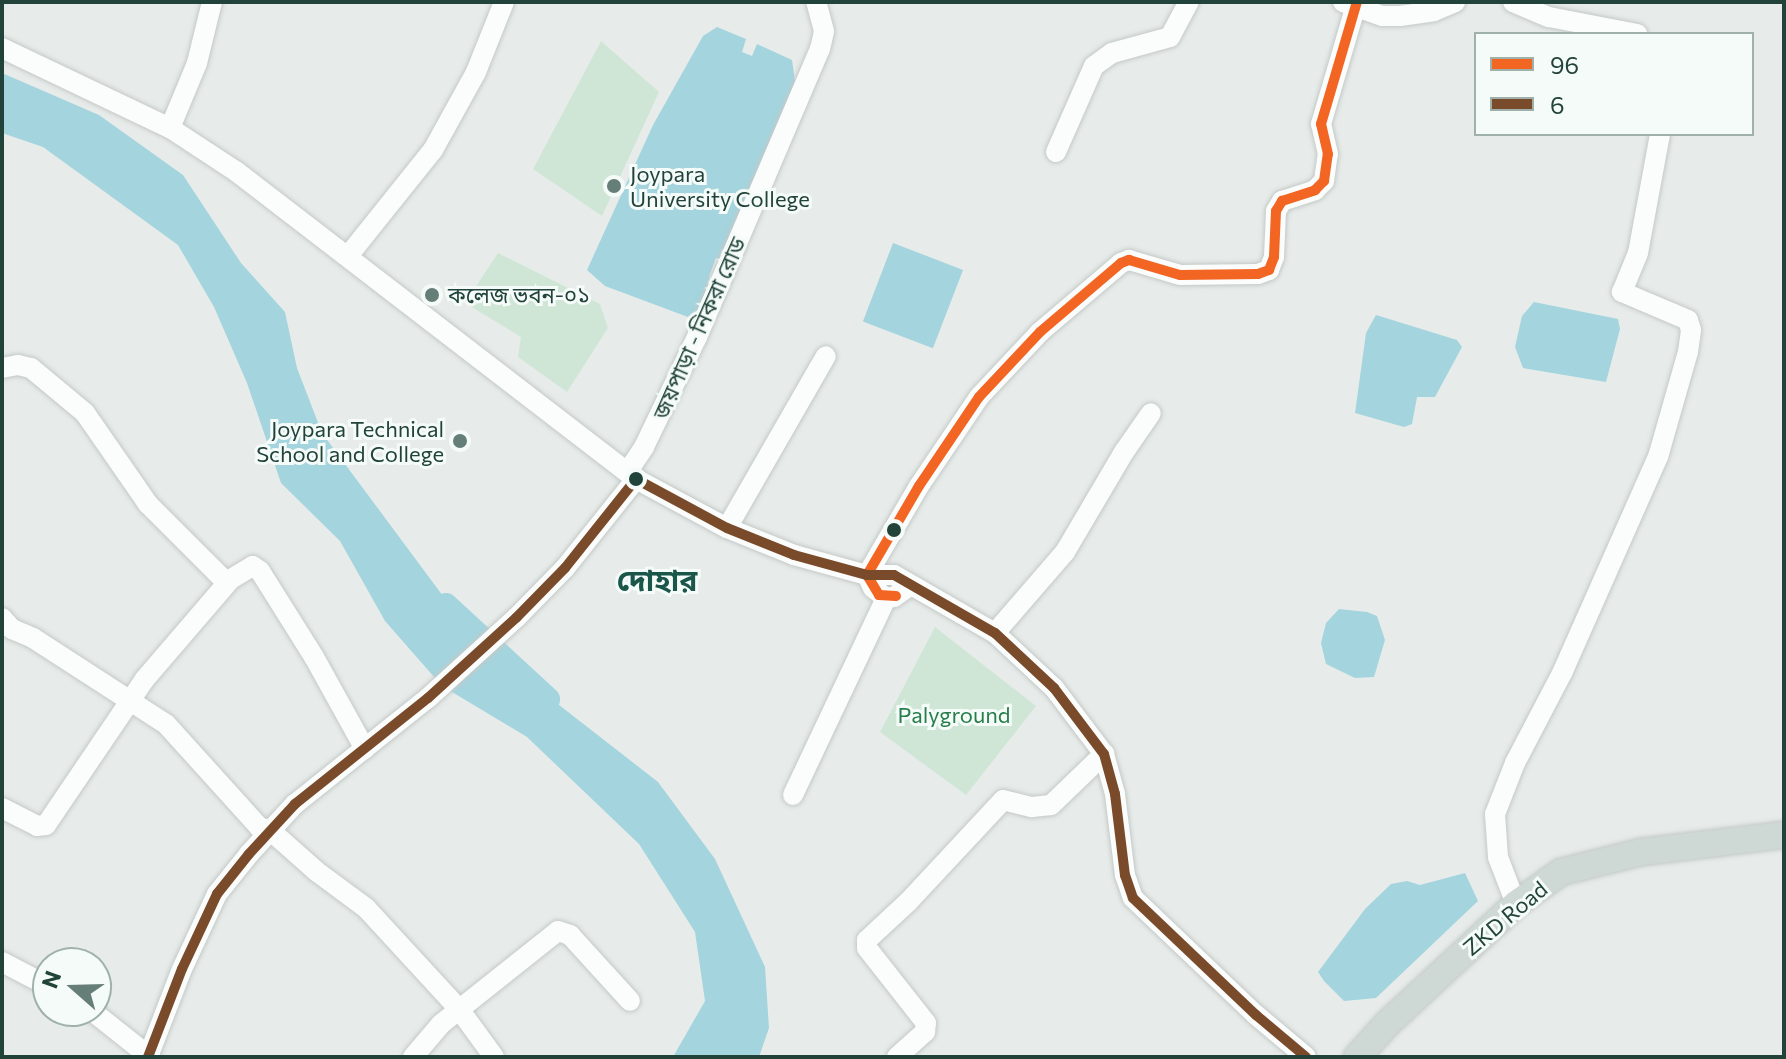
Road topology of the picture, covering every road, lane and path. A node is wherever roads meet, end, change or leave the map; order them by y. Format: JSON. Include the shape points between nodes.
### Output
{"nodes":[{"id":1,"x":212,"y":2,"type":"edge"},
{"id":2,"x":504,"y":2,"type":"edge"},
{"id":3,"x":816,"y":2,"type":"edge"},
{"id":4,"x":1189,"y":2,"type":"edge"},
{"id":5,"x":1455,"y":2,"type":"edge"},
{"id":6,"x":1513,"y":2,"type":"edge"},
{"id":7,"x":1352,"y":4,"type":"edge"},
{"id":8,"x":1627,"y":32,"type":"edge"},
{"id":9,"x":2,"y":48,"type":"edge"},
{"id":10,"x":170,"y":128,"type":"junction"},
{"id":11,"x":1660,"y":136,"type":"edge"},
{"id":12,"x":1056,"y":152,"type":"dead end"},
{"id":13,"x":348,"y":256,"type":"junction"},
{"id":14,"x":826,"y":356,"type":"dead end"},
{"id":15,"x":2,"y":368,"type":"edge"},
{"id":16,"x":1151,"y":413,"type":"dead end"},
{"id":17,"x":632,"y":475,"type":"junction"},
{"id":18,"x":727,"y":528,"type":"junction"},
{"id":19,"x":867,"y":575,"type":"junction"},
{"id":20,"x":228,"y":582,"type":"junction"},
{"id":21,"x":911,"y":585,"type":"junction"},
{"id":22,"x":886,"y":598,"type":"junction"},
{"id":23,"x":2,"y":618,"type":"edge"},
{"id":24,"x":995,"y":633,"type":"junction"},
{"id":25,"x":131,"y":701,"type":"junction"},
{"id":26,"x":365,"y":749,"type":"junction"},
{"id":27,"x":1104,"y":754,"type":"junction"},
{"id":28,"x":793,"y":795,"type":"dead end"},
{"id":29,"x":2,"y":808,"type":"edge"},
{"id":30,"x":271,"y":831,"type":"junction"},
{"id":31,"x":1784,"y":835,"type":"edge"},
{"id":32,"x":1516,"y":904,"type":"junction"},
{"id":33,"x":2,"y":962,"type":"edge"},
{"id":34,"x":32,"y":978,"type":"edge"},
{"id":35,"x":630,"y":1001,"type":"dead end"},
{"id":36,"x":459,"y":1009,"type":"junction"},
{"id":37,"x":112,"y":1027,"type":"edge"},
{"id":38,"x":149,"y":1057,"type":"edge"},
{"id":39,"x":413,"y":1057,"type":"edge"},
{"id":40,"x":494,"y":1057,"type":"edge"},
{"id":41,"x":897,"y":1057,"type":"edge"},
{"id":42,"x":1306,"y":1057,"type":"edge"},
{"id":43,"x":1357,"y":1057,"type":"edge"}],
"edges":[{"from":1,"to":10,"type":"street","via":[[197,63]]},
{"from":2,"to":13,"type":"street","via":[[476,72],[433,150]]},
{"from":3,"to":17,"type":"street","name":"জয়পাড়া - নিকরা রোড","via":[[824,31],[820,49]]},
{"from":4,"to":12,"type":"street","via":[[1170,37],[1112,53],[1094,66]]},
{"from":5,"to":7,"type":"street","via":[[1400,16],[1382,16]]},
{"from":6,"to":8,"type":"street","via":[[1549,17]]},
{"from":7,"to":19,"type":"street","via":[[1321,124],[1328,154],[1324,181],[1315,190],[1282,201],[1276,211],[1269,270],[1180,275],[1139,262],[1121,263],[1040,332],[979,397]]},
{"from":9,"to":10,"type":"street"},
{"from":10,"to":13,"type":"street"},
{"from":11,"to":32,"type":"street","via":[[1638,253],[1622,292],[1688,320],[1688,352],[1658,457],[1495,814],[1498,857]]},
{"from":13,"to":17,"type":"street"},
{"from":14,"to":18,"type":"street"},
{"from":15,"to":20,"type":"street","via":[[31,368],[85,413],[148,504]]},
{"from":16,"to":24,"type":"street","via":[[1065,552]]},
{"from":17,"to":18,"type":"street"},
{"from":17,"to":26,"type":"street","name":"জয়পাড়া - নিকরা রোড","via":[[565,568],[428,698]]},
{"from":18,"to":19,"type":"street","via":[[794,555]]},
{"from":19,"to":21,"type":"street","via":[[885,572]]},
{"from":19,"to":22,"type":"street"},
{"from":20,"to":25,"type":"street"},
{"from":20,"to":26,"type":"street","via":[[250,567],[260,571]]},
{"from":21,"to":22,"type":"street"},
{"from":21,"to":24,"type":"street"},
{"from":22,"to":28,"type":"street"},
{"from":23,"to":25,"type":"street"},
{"from":24,"to":27,"type":"street","via":[[1054,688]]},
{"from":25,"to":29,"type":"street","via":[[46,825],[37,826]]},
{"from":25,"to":30,"type":"street","via":[[166,724],[259,827]]},
{"from":26,"to":30,"type":"street","name":"জয়পাড়া - নিকরা রোড","via":[[295,804]]},
{"from":27,"to":41,"type":"street","via":[[1051,805],[1003,800],[867,940],[867,948],[926,1023],[925,1032]]},
{"from":27,"to":42,"type":"street","via":[[1133,898]]},
{"from":30,"to":36,"type":"street","via":[[366,908]]},
{"from":30,"to":38,"type":"street","name":"জয়পাড়া - নিকরা রোড","via":[[217,894]]},
{"from":31,"to":32,"type":"main road","name":"ZKD Road","via":[[1608,858],[1561,872]]},
{"from":32,"to":43,"type":"main road","name":"ZKD Road"},
{"from":33,"to":34,"type":"street"},
{"from":35,"to":36,"type":"street","via":[[570,935],[558,931]]},
{"from":36,"to":39,"type":"street"},
{"from":36,"to":40,"type":"street"},
{"from":37,"to":38,"type":"street"}]}
